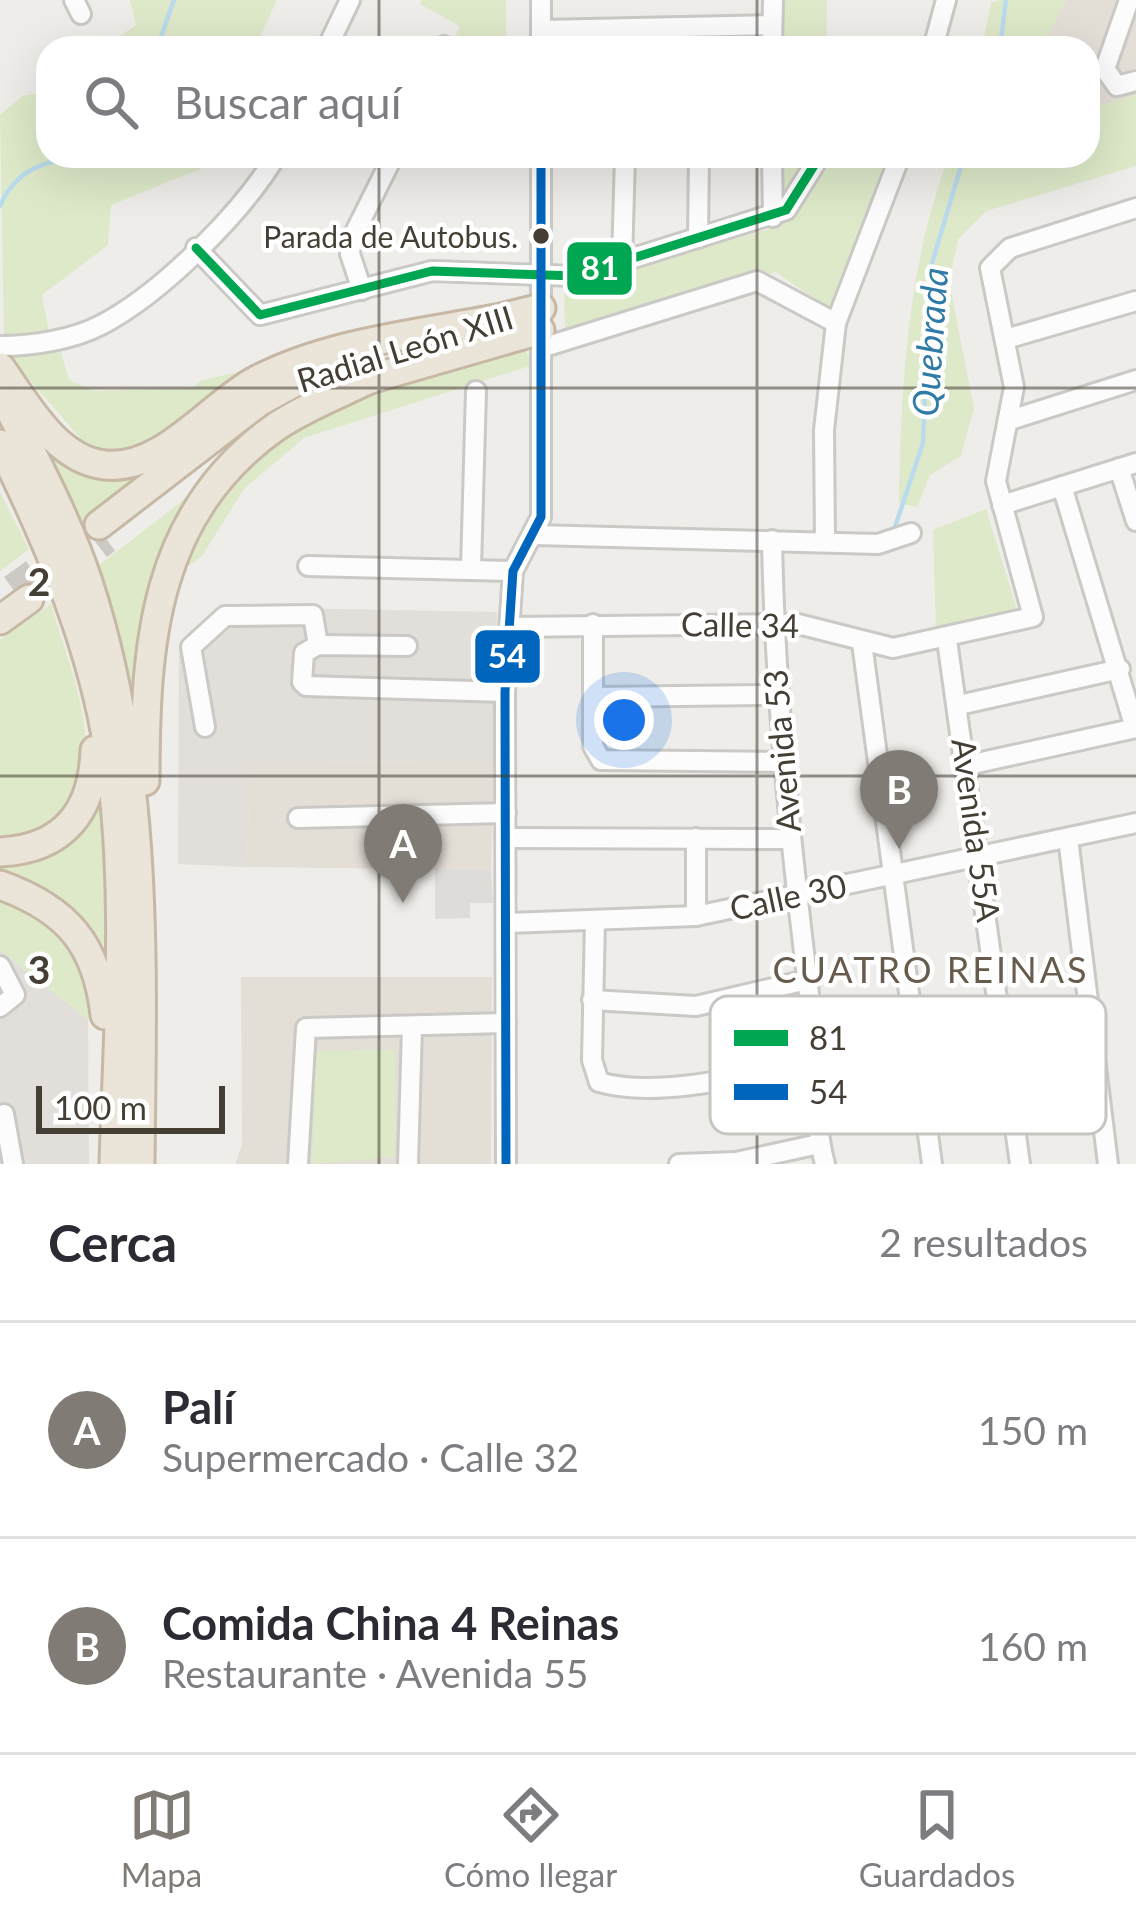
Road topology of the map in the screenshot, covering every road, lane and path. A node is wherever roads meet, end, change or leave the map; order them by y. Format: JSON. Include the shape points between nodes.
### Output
{"nodes":[{"id":1,"x":350,"y":0,"type":"edge"},
{"id":2,"x":542,"y":0,"type":"edge"},
{"id":3,"x":773,"y":0,"type":"edge"},
{"id":4,"x":946,"y":0,"type":"edge"},
{"id":5,"x":1129,"y":0,"type":"edge"},
{"id":6,"x":772,"y":26,"type":"junction"},
{"id":7,"x":333,"y":36,"type":"edge"},
{"id":8,"x":542,"y":36,"type":"edge"},
{"id":9,"x":713,"y":36,"type":"edge"},
{"id":10,"x":772,"y":36,"type":"edge"},
{"id":11,"x":936,"y":36,"type":"edge"},
{"id":12,"x":1136,"y":81,"type":"edge"},
{"id":13,"x":269,"y":168,"type":"edge"},
{"id":14,"x":387,"y":168,"type":"edge"},
{"id":15,"x":541,"y":168,"type":"edge"},
{"id":16,"x":625,"y":168,"type":"edge"},
{"id":17,"x":699,"y":168,"type":"edge"},
{"id":18,"x":772,"y":168,"type":"edge"},
{"id":19,"x":812,"y":168,"type":"edge"},
{"id":20,"x":895,"y":168,"type":"edge"},
{"id":21,"x":1136,"y":208,"type":"edge"},
{"id":22,"x":773,"y":217,"type":"junction"},
{"id":23,"x":698,"y":238,"type":"junction"},
{"id":24,"x":196,"y":248,"type":"junction"},
{"id":25,"x":622,"y":262,"type":"junction"},
{"id":26,"x":541,"y":276,"type":"junction"},
{"id":27,"x":362,"y":290,"type":"junction"},
{"id":28,"x":1136,"y":301,"type":"edge"},
{"id":29,"x":496,"y":319,"type":"junction"},
{"id":30,"x":836,"y":323,"type":"junction"},
{"id":31,"x":541,"y":329,"type":"junction"},
{"id":32,"x":1006,"y":339,"type":"junction"},
{"id":33,"x":0,"y":346,"type":"edge"},
{"id":34,"x":0,"y":368,"type":"edge"},
{"id":35,"x":376,"y":376,"type":"junction"},
{"id":36,"x":1136,"y":380,"type":"edge"},
{"id":37,"x":476,"y":391,"type":"dead end"},
{"id":38,"x":8,"y":396,"type":"edge"},
{"id":39,"x":1010,"y":420,"type":"junction"},
{"id":40,"x":0,"y":444,"type":"edge"},
{"id":41,"x":1128,"y":466,"type":"edge"},
{"id":42,"x":1062,"y":486,"type":"junction"},
{"id":43,"x":1002,"y":505,"type":"junction"},
{"id":44,"x":1136,"y":521,"type":"edge"},
{"id":45,"x":911,"y":533,"type":"dead end"},
{"id":46,"x":536,"y":535,"type":"junction"},
{"id":47,"x":772,"y":540,"type":"junction"},
{"id":48,"x":825,"y":540,"type":"junction"},
{"id":49,"x":308,"y":566,"type":"dead end"},
{"id":50,"x":471,"y":568,"type":"junction"},
{"id":51,"x":513,"y":571,"type":"junction"},
{"id":52,"x":14,"y":595,"type":"edge"},
{"id":53,"x":0,"y":620,"type":"edge"},
{"id":54,"x":773,"y":623,"type":"junction"},
{"id":55,"x":593,"y":624,"type":"junction"},
{"id":56,"x":510,"y":627,"type":"junction"},
{"id":57,"x":80,"y":632,"type":"junction"},
{"id":58,"x":947,"y":640,"type":"junction"},
{"id":59,"x":862,"y":644,"type":"junction"},
{"id":60,"x":318,"y":645,"type":"junction"},
{"id":61,"x":407,"y":646,"type":"dead end"},
{"id":62,"x":1120,"y":669,"type":"junction"},
{"id":63,"x":505,"y":692,"type":"junction"},
{"id":64,"x":776,"y":695,"type":"junction"},
{"id":65,"x":594,"y":697,"type":"junction"},
{"id":66,"x":959,"y":705,"type":"junction"},
{"id":67,"x":205,"y":727,"type":"dead end"},
{"id":68,"x":1136,"y":728,"type":"edge"},
{"id":69,"x":780,"y":762,"type":"junction"},
{"id":70,"x":968,"y":765,"type":"junction"},
{"id":71,"x":506,"y":813,"type":"junction"},
{"id":72,"x":298,"y":818,"type":"dead end"},
{"id":73,"x":1136,"y":823,"type":"edge"},
{"id":74,"x":506,"y":838,"type":"junction"},
{"id":75,"x":697,"y":838,"type":"junction"},
{"id":76,"x":1068,"y":838,"type":"junction"},
{"id":77,"x":789,"y":839,"type":"junction"},
{"id":78,"x":0,"y":852,"type":"edge"},
{"id":79,"x":981,"y":857,"type":"junction"},
{"id":80,"x":897,"y":874,"type":"junction"},
{"id":81,"x":0,"y":885,"type":"edge"},
{"id":82,"x":794,"y":896,"type":"junction"},
{"id":83,"x":696,"y":916,"type":"junction"},
{"id":84,"x":595,"y":920,"type":"junction"},
{"id":85,"x":506,"y":923,"type":"junction"},
{"id":86,"x":142,"y":929,"type":"junction"},
{"id":87,"x":0,"y":966,"type":"edge"},
{"id":88,"x":807,"y":980,"type":"junction"},
{"id":89,"x":739,"y":996,"type":"edge"},
{"id":90,"x":809,"y":996,"type":"edge"},
{"id":91,"x":912,"y":996,"type":"edge"},
{"id":92,"x":999,"y":996,"type":"edge"},
{"id":93,"x":1087,"y":996,"type":"edge"},
{"id":94,"x":592,"y":1000,"type":"junction"},
{"id":95,"x":710,"y":1003,"type":"edge"},
{"id":96,"x":0,"y":1007,"type":"edge"},
{"id":97,"x":506,"y":1023,"type":"junction"},
{"id":98,"x":412,"y":1027,"type":"junction"},
{"id":99,"x":710,"y":1080,"type":"edge"},
{"id":100,"x":4,"y":1114,"type":"dead end"},
{"id":101,"x":819,"y":1134,"type":"edge"},
{"id":102,"x":928,"y":1134,"type":"edge"},
{"id":103,"x":1016,"y":1134,"type":"edge"},
{"id":104,"x":1104,"y":1134,"type":"edge"},
{"id":105,"x":819,"y":1144,"type":"junction"},
{"id":106,"x":736,"y":1163,"type":"edge"},
{"id":107,"x":13,"y":1164,"type":"edge"},
{"id":108,"x":114,"y":1164,"type":"edge"},
{"id":109,"x":140,"y":1164,"type":"edge"},
{"id":110,"x":298,"y":1164,"type":"edge"},
{"id":111,"x":409,"y":1164,"type":"edge"},
{"id":112,"x":506,"y":1164,"type":"edge"},
{"id":113,"x":679,"y":1164,"type":"edge"},
{"id":114,"x":824,"y":1164,"type":"edge"},
{"id":115,"x":932,"y":1164,"type":"edge"},
{"id":116,"x":1020,"y":1164,"type":"edge"},
{"id":117,"x":1108,"y":1164,"type":"edge"}],
"edges":[{"from":1,"to":7,"type":"street"},
{"from":2,"to":8,"type":"street"},
{"from":3,"to":6,"type":"street"},
{"from":4,"to":11,"type":"street"},
{"from":5,"to":12,"type":"street","via":[[1106,63],[1114,84]]},
{"from":6,"to":9,"type":"street"},
{"from":6,"to":10,"type":"street"},
{"from":13,"to":24,"type":"street"},
{"from":14,"to":27,"type":"street","via":[[352,238]]},
{"from":15,"to":26,"type":"street"},
{"from":16,"to":25,"type":"street"},
{"from":17,"to":23,"type":"street"},
{"from":18,"to":22,"type":"street"},
{"from":19,"to":22,"type":"street"},
{"from":20,"to":30,"type":"street"},
{"from":21,"to":32,"type":"street","via":[[1010,248],[992,263],[990,287]]},
{"from":22,"to":23,"type":"street"},
{"from":23,"to":25,"type":"street"},
{"from":24,"to":27,"type":"street","via":[[260,315]]},
{"from":24,"to":33,"type":"street","via":[[97,328]]},
{"from":25,"to":26,"type":"street"},
{"from":26,"to":27,"type":"street","via":[[432,271]]},
{"from":26,"to":31,"type":"street"},
{"from":28,"to":32,"type":"street"},
{"from":29,"to":31,"type":"highway","name":"Radial León XIII"},
{"from":29,"to":35,"type":"highway","name":"Radial León XIII","via":[[293,382],[103,533],[267,420]]},
{"from":29,"to":38,"type":"highway","via":[[310,359],[247,386],[151,456],[121,464],[76,455]]},
{"from":30,"to":31,"type":"street","via":[[757,281]]},
{"from":30,"to":48,"type":"street","via":[[824,430]]},
{"from":31,"to":35,"type":"highway","name":"Radial León XIII"},
{"from":31,"to":46,"type":"street"},
{"from":32,"to":39,"type":"street"},
{"from":34,"to":38,"type":"highway"},
{"from":35,"to":86,"type":"highway","via":[[290,418],[250,448],[200,507],[160,590],[146,673]]},
{"from":36,"to":39,"type":"street"},
{"from":37,"to":50,"type":"street"},
{"from":38,"to":86,"type":"highway","via":[[88,582],[111,671],[136,827]]},
{"from":39,"to":43,"type":"street","via":[[996,473]]},
{"from":40,"to":57,"type":"highway","via":[[44,532]]},
{"from":41,"to":42,"type":"street"},
{"from":41,"to":44,"type":"street"},
{"from":42,"to":43,"type":"street"},
{"from":42,"to":62,"type":"street"},
{"from":43,"to":58,"type":"street","name":"Calle 34","via":[[1034,616]]},
{"from":45,"to":48,"type":"street","via":[[878,544]]},
{"from":46,"to":47,"type":"street"},
{"from":46,"to":51,"type":"street"},
{"from":47,"to":48,"type":"street"},
{"from":47,"to":54,"type":"street","name":"Avenida 53","via":[[780,594]]},
{"from":49,"to":50,"type":"street"},
{"from":50,"to":51,"type":"street"},
{"from":51,"to":56,"type":"street"},
{"from":52,"to":53,"type":"highway"},
{"from":54,"to":55,"type":"street","name":"Calle 34"},
{"from":54,"to":59,"type":"street","name":"Calle 34","via":[[814,626]]},
{"from":54,"to":64,"type":"street","name":"Avenida 53"},
{"from":55,"to":56,"type":"street","name":"Calle 34"},
{"from":55,"to":65,"type":"street"},
{"from":56,"to":63,"type":"street"},
{"from":57,"to":78,"type":"highway","via":[[95,751],[88,800],[40,846]]},
{"from":57,"to":108,"type":"highway","via":[[117,828]]},
{"from":58,"to":59,"type":"street","name":"Calle 34"},
{"from":58,"to":66,"type":"street","name":"Avenida 55A"},
{"from":59,"to":80,"type":"street"},
{"from":60,"to":61,"type":"street"},
{"from":60,"to":63,"type":"street","via":[[304,652],[306,686]]},
{"from":60,"to":67,"type":"street","via":[[314,615],[225,616],[191,647]]},
{"from":62,"to":66,"type":"street"},
{"from":62,"to":68,"type":"street"},
{"from":63,"to":71,"type":"street"},
{"from":64,"to":65,"type":"street"},
{"from":64,"to":69,"type":"street","name":"Avenida 53"},
{"from":65,"to":69,"type":"street","via":[[598,758]]},
{"from":66,"to":70,"type":"street","name":"Avenida 55A"},
{"from":68,"to":70,"type":"street"},
{"from":69,"to":77,"type":"street","name":"Avenida 53"},
{"from":70,"to":79,"type":"street","name":"Avenida 55A"},
{"from":71,"to":72,"type":"street"},
{"from":71,"to":74,"type":"street"},
{"from":73,"to":76,"type":"street","name":"Calle 30"},
{"from":74,"to":75,"type":"street"},
{"from":74,"to":85,"type":"street"},
{"from":75,"to":77,"type":"street"},
{"from":75,"to":83,"type":"street"},
{"from":76,"to":79,"type":"street","name":"Calle 30"},
{"from":76,"to":93,"type":"street"},
{"from":77,"to":82,"type":"street","name":"Avenida 53"},
{"from":79,"to":80,"type":"street","name":"Calle 30"},
{"from":79,"to":92,"type":"street","name":"Avenida 55A"},
{"from":80,"to":82,"type":"street","name":"Calle 30"},
{"from":80,"to":91,"type":"street"},
{"from":81,"to":108,"type":"highway","via":[[64,917],[95,962]]},
{"from":82,"to":83,"type":"street","name":"Calle 30"},
{"from":82,"to":88,"type":"street","name":"Avenida 53"},
{"from":83,"to":84,"type":"street","name":"Calle 30"},
{"from":84,"to":85,"type":"street","name":"Calle 30"},
{"from":84,"to":94,"type":"street"},
{"from":85,"to":97,"type":"street"},
{"from":86,"to":109,"type":"highway"},
{"from":87,"to":96,"type":"street","via":[[15,995]]},
{"from":88,"to":89,"type":"street"},
{"from":88,"to":90,"type":"street","name":"Avenida 53"},
{"from":94,"to":95,"type":"street"},
{"from":94,"to":99,"type":"street","via":[[596,1079],[632,1087]]},
{"from":97,"to":98,"type":"street"},
{"from":97,"to":112,"type":"street"},
{"from":98,"to":110,"type":"street","via":[[307,1028]]},
{"from":98,"to":111,"type":"street"},
{"from":100,"to":107,"type":"street"},
{"from":101,"to":105,"type":"street","name":"Avenida 53"},
{"from":102,"to":115,"type":"street"},
{"from":103,"to":116,"type":"street","name":"Avenida 55A"},
{"from":104,"to":117,"type":"street"},
{"from":105,"to":106,"type":"street"},
{"from":105,"to":114,"type":"street","name":"Avenida 53"},
{"from":106,"to":113,"type":"street"}]}
